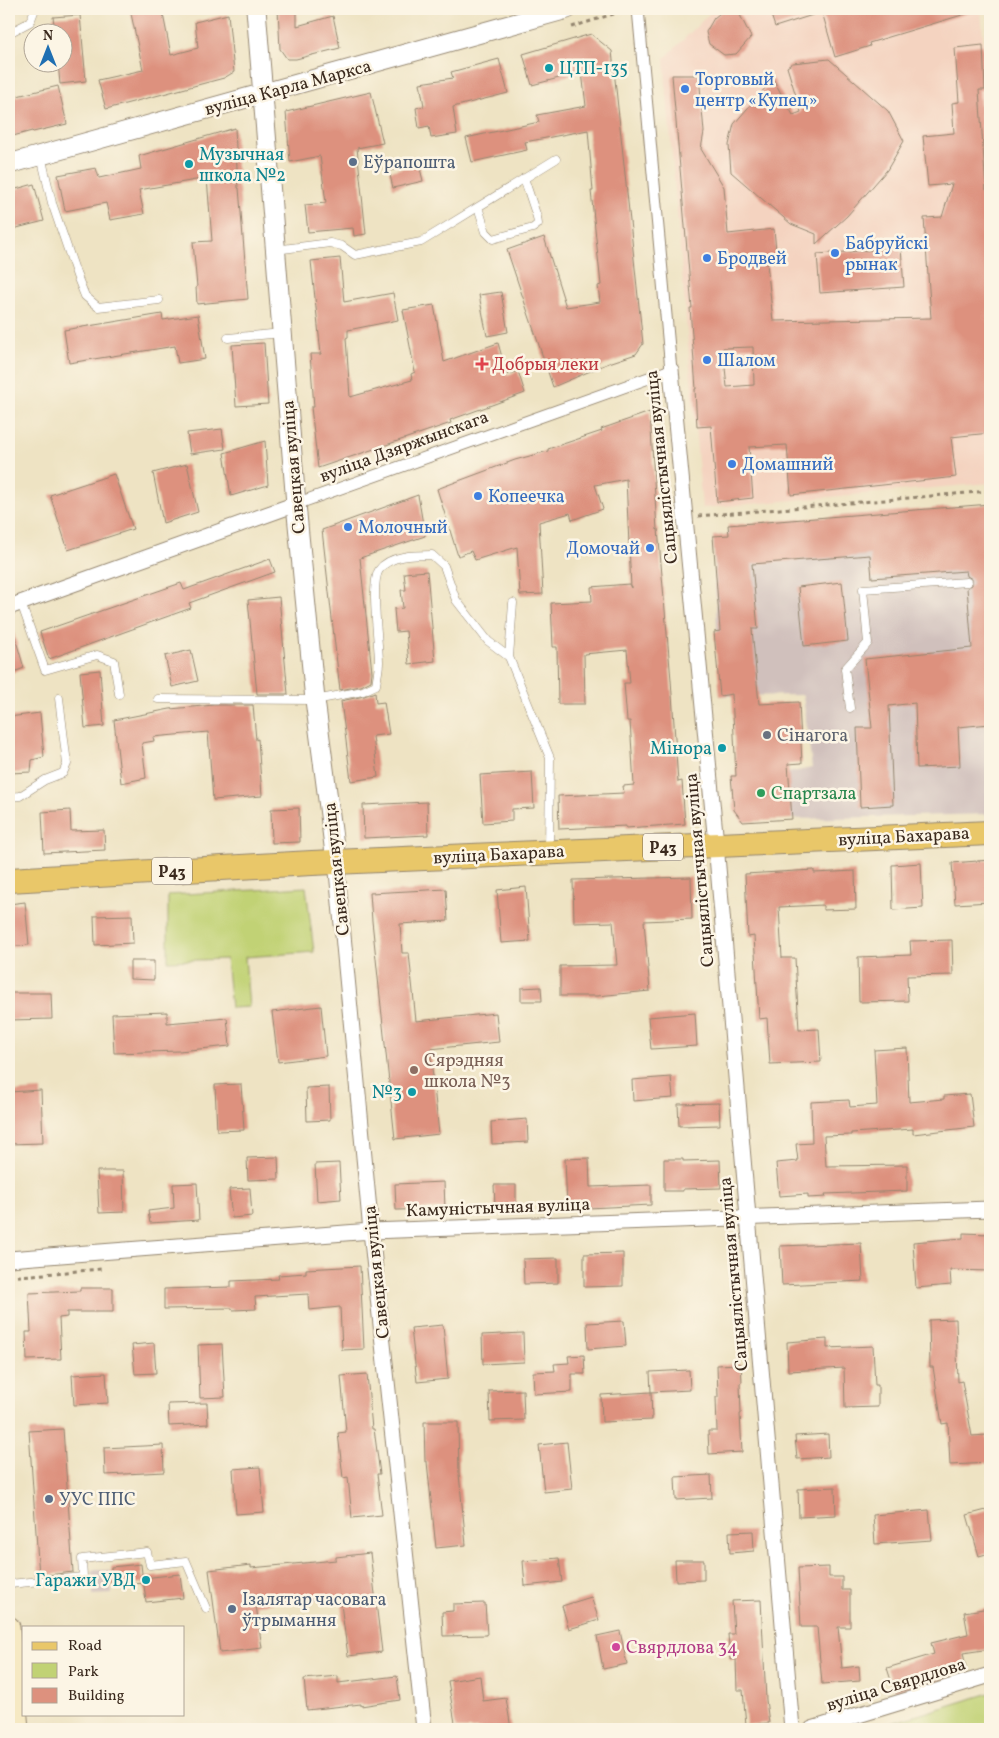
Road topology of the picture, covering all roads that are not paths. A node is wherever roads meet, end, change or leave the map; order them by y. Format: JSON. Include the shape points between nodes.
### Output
{"nodes":[{"id":1,"x":35,"y":9,"type":"edge"},
{"id":2,"x":256,"y":9,"type":"edge"},
{"id":3,"x":568,"y":9,"type":"edge"},
{"id":4,"x":638,"y":9,"type":"edge"},
{"id":5,"x":9,"y":33,"type":"edge"},
{"id":6,"x":262,"y":93,"type":"junction"},
{"id":7,"x":41,"y":156,"type":"junction"},
{"id":8,"x":556,"y":158,"type":"dead end"},
{"id":9,"x":9,"y":164,"type":"edge"},
{"id":10,"x":524,"y":178,"type":"junction"},
{"id":11,"x":478,"y":207,"type":"junction"},
{"id":12,"x":275,"y":250,"type":"junction"},
{"id":13,"x":159,"y":300,"type":"dead end"},
{"id":14,"x":282,"y":333,"type":"junction"},
{"id":15,"x":228,"y":338,"type":"dead end"},
{"id":16,"x":670,"y":370,"type":"junction"},
{"id":17,"x":296,"y":504,"type":"junction"},
{"id":18,"x":967,"y":582,"type":"dead end"},
{"id":19,"x":513,"y":603,"type":"dead end"},
{"id":20,"x":15,"y":605,"type":"edge"},
{"id":21,"x":508,"y":657,"type":"junction"},
{"id":22,"x":119,"y":694,"type":"dead end"},
{"id":23,"x":59,"y":698,"type":"dead end"},
{"id":24,"x":158,"y":700,"type":"dead end"},
{"id":25,"x":315,"y":700,"type":"junction"},
{"id":26,"x":850,"y":708,"type":"dead end"},
{"id":27,"x":9,"y":797,"type":"edge"},
{"id":28,"x":990,"y":833,"type":"edge"},
{"id":29,"x":716,"y":844,"type":"junction"},
{"id":30,"x":548,"y":852,"type":"junction"},
{"id":31,"x":336,"y":862,"type":"junction"},
{"id":32,"x":9,"y":880,"type":"edge"},
{"id":33,"x":990,"y":1208,"type":"edge"},
{"id":34,"x":747,"y":1217,"type":"junction"},
{"id":35,"x":371,"y":1231,"type":"junction"},
{"id":36,"x":9,"y":1259,"type":"edge"},
{"id":37,"x":9,"y":1584,"type":"edge"},
{"id":38,"x":206,"y":1608,"type":"dead end"},
{"id":39,"x":9,"y":1627,"type":"edge"},
{"id":40,"x":11,"y":1676,"type":"edge"},
{"id":41,"x":990,"y":1676,"type":"edge"},
{"id":42,"x":18,"y":1729,"type":"edge"},
{"id":43,"x":424,"y":1729,"type":"edge"},
{"id":44,"x":792,"y":1729,"type":"edge"},
{"id":45,"x":812,"y":1729,"type":"edge"}],
"edges":[{"from":1,"to":5,"type":"lane","via":[[30,22]]},
{"from":2,"to":6,"type":"street","name":"Савецкая вуліца"},
{"from":3,"to":6,"type":"street","name":"вуліца Карла Маркса"},
{"from":4,"to":16,"type":"street","name":"Сацыялістычная вуліца"},
{"from":6,"to":7,"type":"street","name":"вуліца Карла Маркса"},
{"from":6,"to":12,"type":"street","name":"Савецкая вуліца"},
{"from":7,"to":9,"type":"street","name":"вуліца Карла Маркса"},
{"from":7,"to":13,"type":"lane","via":[[52,203],[85,296],[98,307]]},
{"from":8,"to":10,"type":"lane"},
{"from":10,"to":11,"type":"lane"},
{"from":10,"to":11,"type":"lane","via":[[537,217],[538,224],[533,228],[493,239],[486,232]]},
{"from":11,"to":12,"type":"lane","via":[[421,242],[412,244],[354,255],[342,246],[330,243]]},
{"from":12,"to":14,"type":"street","name":"Савецкая вуліца"},
{"from":14,"to":15,"type":"lane"},
{"from":14,"to":17,"type":"street","name":"Савецкая вуліца"},
{"from":16,"to":17,"type":"street","name":"вуліца Дзяржынскага"},
{"from":16,"to":29,"type":"street","name":"Сацыялістычная вуліца"},
{"from":17,"to":20,"type":"street","name":"вуліца Дзяржынскага"},
{"from":17,"to":25,"type":"street","name":"Савецкая вуліца"},
{"from":18,"to":26,"type":"lane","via":[[863,589],[868,643],[845,668]]},
{"from":19,"to":21,"type":"lane"},
{"from":20,"to":22,"type":"lane","via":[[45,670],[97,655],[114,660]]},
{"from":21,"to":25,"type":"lane","via":[[488,641],[456,600],[444,566],[432,555],[413,555],[388,562],[378,571],[375,586],[379,664],[376,684],[363,692]]},
{"from":21,"to":30,"type":"lane","via":[[550,758]]},
{"from":23,"to":27,"type":"lane","via":[[67,764],[63,773],[20,796]]},
{"from":24,"to":25,"type":"lane"},
{"from":25,"to":31,"type":"street","name":"Савецкая вуліца"},
{"from":28,"to":29,"type":"main road","name":"вуліца Бахарава","number":"Р43"},
{"from":29,"to":30,"type":"main road","name":"вуліца Бахарава","number":"Р43"},
{"from":29,"to":34,"type":"street","name":"Сацыялістычная вуліца"},
{"from":30,"to":31,"type":"main road","name":"вуліца Бахарава","number":"Р43"},
{"from":31,"to":32,"type":"main road","name":"вуліца Бахарава","number":"Р43"},
{"from":31,"to":35,"type":"street","name":"Савецкая вуліца"},
{"from":33,"to":34,"type":"street","name":"Камуністычная вуліца"},
{"from":34,"to":35,"type":"street","name":"Камуністычная вуліца"},
{"from":34,"to":44,"type":"street","name":"Сацыялістычная вуліца"},
{"from":35,"to":36,"type":"street","name":"Камуністычная вуліца"},
{"from":35,"to":43,"type":"street","name":"Савецкая вуліца"},
{"from":37,"to":38,"type":"lane","via":[[83,1577],[82,1559],[146,1552],[150,1565],[186,1561]]},
{"from":39,"to":40,"type":"main road"},
{"from":40,"to":42,"type":"main road"},
{"from":41,"to":45,"type":"street","name":"вуліца Свярдлова"}]}
